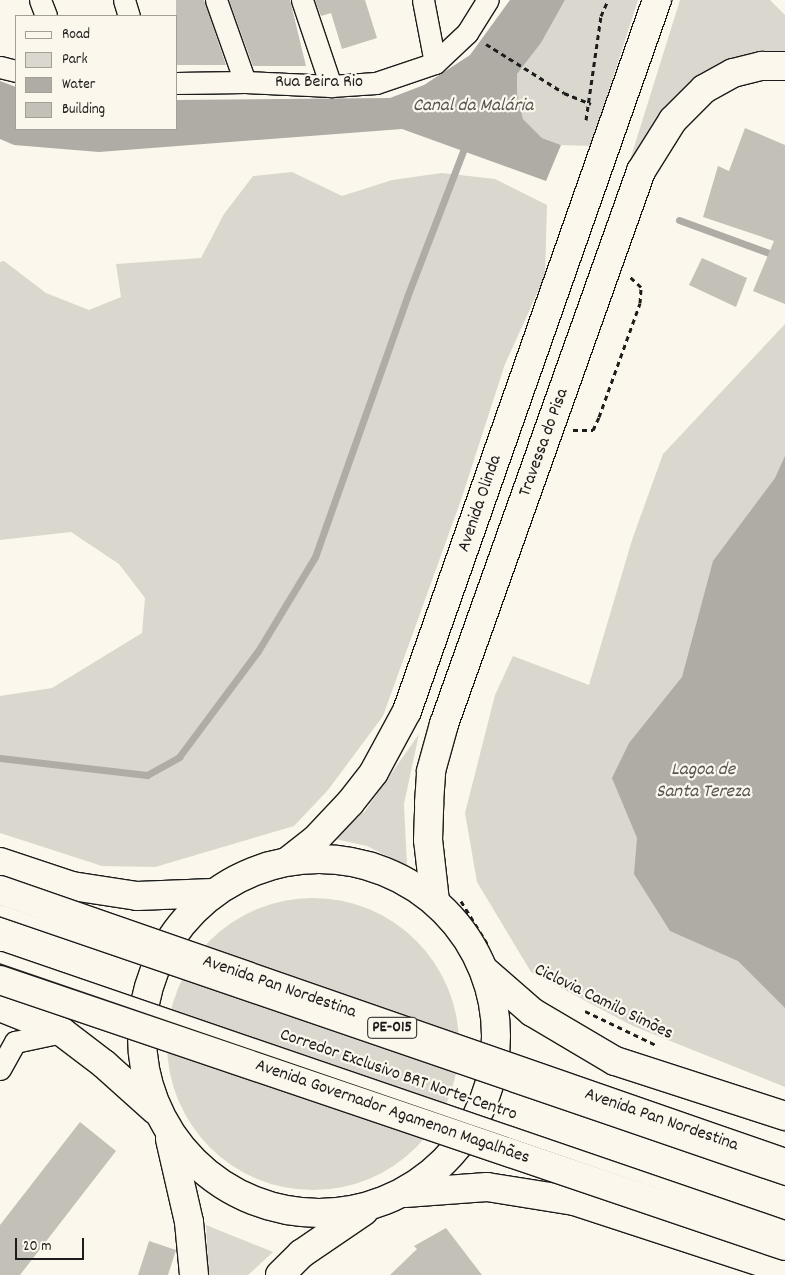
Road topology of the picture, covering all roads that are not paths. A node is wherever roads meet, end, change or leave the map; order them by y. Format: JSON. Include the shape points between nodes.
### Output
{"nodes":[{"id":1,"x":40,"y":0,"type":"edge"},
{"id":2,"x":124,"y":0,"type":"edge"},
{"id":3,"x":216,"y":0,"type":"edge"},
{"id":4,"x":302,"y":0,"type":"edge"},
{"id":5,"x":423,"y":0,"type":"edge"},
{"id":6,"x":488,"y":0,"type":"edge"},
{"id":7,"x":657,"y":0,"type":"edge"},
{"id":8,"x":46,"y":15,"type":"edge"},
{"id":9,"x":129,"y":15,"type":"edge"},
{"id":10,"x":435,"y":63,"type":"junction"},
{"id":11,"x":785,"y":66,"type":"edge"},
{"id":12,"x":0,"y":67,"type":"edge"},
{"id":13,"x":15,"y":71,"type":"edge"},
{"id":14,"x":245,"y":82,"type":"junction"},
{"id":15,"x":178,"y":83,"type":"edge"},
{"id":16,"x":331,"y":86,"type":"junction"},
{"id":17,"x":288,"y":861,"type":"junction"},
{"id":18,"x":0,"y":862,"type":"edge"},
{"id":19,"x":0,"y":890,"type":"edge"},
{"id":20,"x":213,"y":893,"type":"junction"},
{"id":21,"x":448,"y":900,"type":"junction"},
{"id":22,"x":0,"y":910,"type":"edge"},
{"id":23,"x":0,"y":957,"type":"edge"},
{"id":24,"x":488,"y":960,"type":"junction"},
{"id":25,"x":0,"y":980,"type":"edge"},
{"id":26,"x":0,"y":1007,"type":"edge"},
{"id":27,"x":62,"y":1032,"type":"junction"},
{"id":28,"x":0,"y":1069,"type":"edge"},
{"id":29,"x":785,"y":1116,"type":"edge"},
{"id":30,"x":164,"y":1123,"type":"junction"},
{"id":31,"x":785,"y":1163,"type":"edge"},
{"id":32,"x":785,"y":1179,"type":"edge"},
{"id":33,"x":404,"y":1193,"type":"junction"},
{"id":34,"x":366,"y":1209,"type":"junction"},
{"id":35,"x":785,"y":1226,"type":"edge"},
{"id":36,"x":785,"y":1246,"type":"edge"},
{"id":37,"x":785,"y":1270,"type":"edge"},
{"id":38,"x":194,"y":1275,"type":"edge"},
{"id":39,"x":280,"y":1275,"type":"edge"}],
"edges":[{"from":1,"to":8,"type":"street"},
{"from":2,"to":9,"type":"street"},
{"from":3,"to":14,"type":"street"},
{"from":4,"to":16,"type":"street"},
{"from":5,"to":10,"type":"street"},
{"from":6,"to":10,"type":"street","name":"Rua Beira Rio","via":[[466,33]]},
{"from":7,"to":17,"type":"main road","name":"Avenida Olinda","via":[[407,711],[374,772],[350,803],[315,840]]},
{"from":10,"to":16,"type":"street","name":"Rua Beira Rio","via":[[376,83]]},
{"from":11,"to":21,"type":"main road","name":"Travessa do Pisa","via":[[762,66],[733,73],[704,89],[673,120],[641,171],[444,724],[432,771],[428,840]]},
{"from":12,"to":13,"type":"street"},
{"from":14,"to":15,"type":"street","name":"Rua Beira Rio"},
{"from":14,"to":16,"type":"street","name":"Rua Beira Rio"},
{"from":17,"to":20,"type":"main road","via":[[253,871]]},
{"from":17,"to":21,"type":"main road","via":[[319,858],[366,865]]},
{"from":18,"to":20,"type":"main road","via":[[72,886],[137,896]]},
{"from":19,"to":31,"type":"main road","name":"Avenida Pan Nordestina","number":"PE-015","bridge":true},
{"from":20,"to":30,"type":"main road","via":[[188,916],[166,945],[152,976],[143,1011],[141,1046],[147,1081]]},
{"from":21,"to":24,"type":"main road","via":[[464,933]]},
{"from":22,"to":32,"type":"lane","bridge":true},
{"from":23,"to":35,"type":"lane","name":"Corredor Exclusivo BRT Norte-Centro","bridge":true},
{"from":24,"to":29,"type":"main road","via":[[532,1012],[616,1061]]},
{"from":24,"to":33,"type":"main road","via":[[496,1042],[492,1079],[479,1114],[460,1145],[435,1172]]},
{"from":25,"to":36,"type":"main road","name":"Avenida Governador Agamenon Magalhães","bridge":true},
{"from":26,"to":27,"type":"main road"},
{"from":27,"to":28,"type":"street","via":[[15,1042]]},
{"from":27,"to":30,"type":"main road","via":[[104,1064]]},
{"from":30,"to":34,"type":"main road","via":[[206,1175],[255,1203],[310,1215]]},
{"from":30,"to":38,"type":"main road","via":[[189,1222]]},
{"from":33,"to":34,"type":"main road"},
{"from":33,"to":37,"type":"main road","name":"Avenida Governador Agamenon Magalhães","via":[[488,1187],[574,1202]]},
{"from":34,"to":39,"type":"main road","via":[[301,1254]]}]}
